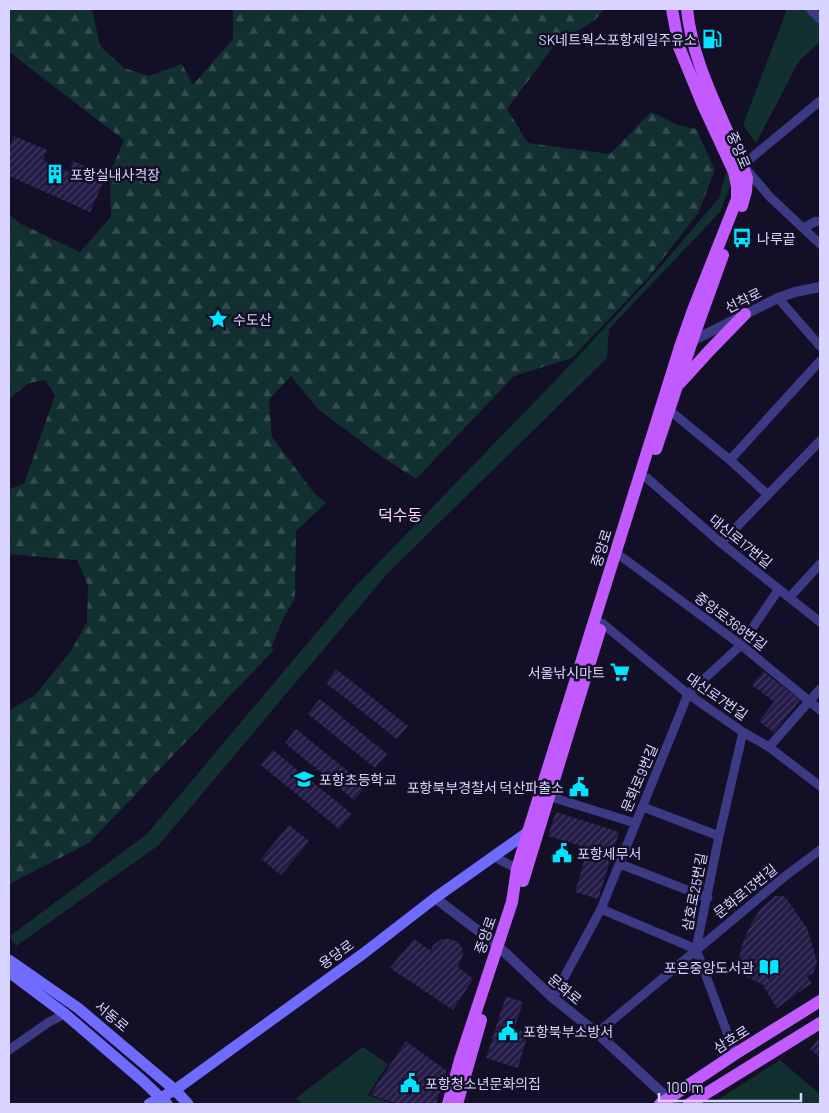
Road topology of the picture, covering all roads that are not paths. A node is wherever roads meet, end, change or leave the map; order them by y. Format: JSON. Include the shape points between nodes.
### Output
{"nodes":[{"id":1,"x":672,"y":9,"type":"edge"},
{"id":2,"x":687,"y":9,"type":"edge"},
{"id":3,"x":810,"y":9,"type":"edge"},
{"id":4,"x":820,"y":19,"type":"edge"},
{"id":5,"x":820,"y":101,"type":"edge"},
{"id":6,"x":738,"y":169,"type":"junction"},
{"id":7,"x":820,"y":222,"type":"edge"},
{"id":8,"x":804,"y":228,"type":"junction"},
{"id":9,"x":820,"y":244,"type":"edge"},
{"id":10,"x":820,"y":287,"type":"edge"},
{"id":11,"x":778,"y":298,"type":"junction"},
{"id":12,"x":745,"y":314,"type":"junction"},
{"id":13,"x":692,"y":341,"type":"junction"},
{"id":14,"x":820,"y":346,"type":"edge"},
{"id":15,"x":680,"y":347,"type":"junction"},
{"id":16,"x":820,"y":361,"type":"edge"},
{"id":17,"x":677,"y":387,"type":"junction"},
{"id":18,"x":670,"y":410,"type":"junction"},
{"id":19,"x":820,"y":440,"type":"edge"},
{"id":20,"x":730,"y":460,"type":"junction"},
{"id":21,"x":647,"y":478,"type":"junction"},
{"id":22,"x":768,"y":495,"type":"junction"},
{"id":23,"x":721,"y":543,"type":"junction"},
{"id":24,"x":622,"y":557,"type":"junction"},
{"id":25,"x":820,"y":564,"type":"edge"},
{"id":26,"x":779,"y":589,"type":"junction"},
{"id":27,"x":790,"y":597,"type":"junction"},
{"id":28,"x":820,"y":622,"type":"edge"},
{"id":29,"x":602,"y":623,"type":"junction"},
{"id":30,"x":741,"y":645,"type":"junction"},
{"id":31,"x":820,"y":688,"type":"edge"},
{"id":32,"x":688,"y":694,"type":"junction"},
{"id":33,"x":809,"y":701,"type":"junction"},
{"id":34,"x":820,"y":710,"type":"edge"},
{"id":35,"x":743,"y":732,"type":"junction"},
{"id":36,"x":769,"y":747,"type":"junction"},
{"id":37,"x":820,"y":786,"type":"edge"},
{"id":38,"x":548,"y":796,"type":"junction"},
{"id":39,"x":643,"y":807,"type":"junction"},
{"id":40,"x":635,"y":823,"type":"junction"},
{"id":41,"x":534,"y":830,"type":"junction"},
{"id":42,"x":719,"y":836,"type":"junction"},
{"id":43,"x":820,"y":850,"type":"edge"},
{"id":44,"x":493,"y":856,"type":"junction"},
{"id":45,"x":620,"y":864,"type":"junction"},
{"id":46,"x":518,"y":869,"type":"junction"},
{"id":47,"x":435,"y":898,"type":"junction"},
{"id":48,"x":708,"y":898,"type":"junction"},
{"id":49,"x":601,"y":909,"type":"junction"},
{"id":50,"x":499,"y":948,"type":"junction"},
{"id":51,"x":696,"y":949,"type":"junction"},
{"id":52,"x":9,"y":960,"type":"edge"},
{"id":53,"x":9,"y":972,"type":"edge"},
{"id":54,"x":553,"y":998,"type":"junction"},
{"id":55,"x":820,"y":1002,"type":"edge"},
{"id":56,"x":65,"y":1014,"type":"junction"},
{"id":57,"x":820,"y":1023,"type":"edge"},
{"id":58,"x":597,"y":1033,"type":"junction"},
{"id":59,"x":9,"y":1050,"type":"edge"},
{"id":60,"x":735,"y":1054,"type":"junction"},
{"id":61,"x":175,"y":1090,"type":"junction"},
{"id":62,"x":164,"y":1101,"type":"edge"},
{"id":63,"x":667,"y":1102,"type":"edge"},
{"id":64,"x":149,"y":1104,"type":"edge"},
{"id":65,"x":188,"y":1104,"type":"edge"},
{"id":66,"x":448,"y":1104,"type":"edge"},
{"id":67,"x":457,"y":1104,"type":"edge"},
{"id":68,"x":689,"y":1104,"type":"edge"}],
"edges":[{"from":1,"to":6,"type":"main road","name":"중앙로","via":[[679,47],[702,103]]},
{"from":2,"to":6,"type":"main road","name":"중앙로","via":[[692,40]]},
{"from":3,"to":4,"type":"street"},
{"from":5,"to":6,"type":"street"},
{"from":6,"to":8,"type":"street"},
{"from":6,"to":13,"type":"main road","name":"중앙로","via":[[748,184],[745,197]]},
{"from":6,"to":15,"type":"main road","name":"중앙로","via":[[737,199]]},
{"from":7,"to":8,"type":"street"},
{"from":8,"to":9,"type":"street"},
{"from":10,"to":11,"type":"street","name":"선착로"},
{"from":11,"to":12,"type":"street","name":"선착로"},
{"from":11,"to":14,"type":"street"},
{"from":12,"to":13,"type":"street","name":"선착로"},
{"from":12,"to":17,"type":"main road"},
{"from":13,"to":15,"type":"street","name":"선착로"},
{"from":13,"to":17,"type":"main road","name":"중앙로"},
{"from":15,"to":41,"type":"main road","name":"중앙로"},
{"from":16,"to":20,"type":"street"},
{"from":17,"to":18,"type":"main road","name":"중앙로"},
{"from":18,"to":20,"type":"street"},
{"from":18,"to":21,"type":"main road","name":"중앙로"},
{"from":19,"to":22,"type":"street"},
{"from":20,"to":22,"type":"street"},
{"from":21,"to":23,"type":"street","name":"대신로17번길"},
{"from":21,"to":24,"type":"main road","name":"중앙로"},
{"from":22,"to":23,"type":"street"},
{"from":23,"to":26,"type":"street","name":"대신로17번길"},
{"from":24,"to":29,"type":"main road","name":"중앙로"},
{"from":24,"to":30,"type":"street","name":"중앙로368번길"},
{"from":25,"to":27,"type":"street"},
{"from":26,"to":27,"type":"street","name":"대신로17번길"},
{"from":26,"to":30,"type":"street","name":"문화로9번길"},
{"from":27,"to":28,"type":"street","name":"대신로17번길"},
{"from":29,"to":32,"type":"street","name":"대신로7번길"},
{"from":29,"to":38,"type":"main road","name":"중앙로"},
{"from":30,"to":32,"type":"street","name":"문화로9번길"},
{"from":30,"to":33,"type":"street","name":"중앙로368번길"},
{"from":31,"to":33,"type":"street"},
{"from":32,"to":35,"type":"street","name":"대신로7번길"},
{"from":32,"to":39,"type":"street","name":"문화로9번길"},
{"from":33,"to":34,"type":"street","name":"중앙로368번길"},
{"from":33,"to":36,"type":"street"},
{"from":35,"to":36,"type":"street","name":"대신로7번길"},
{"from":35,"to":42,"type":"street","name":"삼호로25번길"},
{"from":36,"to":37,"type":"street","name":"대신로7번길"},
{"from":38,"to":40,"type":"street"},
{"from":38,"to":41,"type":"main road","name":"중앙로"},
{"from":39,"to":40,"type":"street","name":"문화로9번길"},
{"from":39,"to":42,"type":"street"},
{"from":40,"to":45,"type":"street","name":"문화로9번길"},
{"from":41,"to":44,"type":"main road","name":"용당로"},
{"from":41,"to":46,"type":"main road","name":"중앙로"},
{"from":41,"to":50,"type":"main road","name":"중앙로"},
{"from":42,"to":48,"type":"street","name":"삼호로25번길"},
{"from":43,"to":51,"type":"street","name":"문화로13번길"},
{"from":44,"to":46,"type":"street"},
{"from":44,"to":47,"type":"main road","name":"용당로"},
{"from":45,"to":48,"type":"street"},
{"from":45,"to":49,"type":"street","name":"문화로9번길"},
{"from":46,"to":50,"type":"main road","name":"중앙로"},
{"from":47,"to":50,"type":"street","name":"문화로"},
{"from":47,"to":61,"type":"main road","name":"용당로"},
{"from":48,"to":51,"type":"street","name":"삼호로25번길"},
{"from":49,"to":51,"type":"street"},
{"from":49,"to":54,"type":"street","name":"문화로9번길"},
{"from":50,"to":54,"type":"street","name":"문화로"},
{"from":50,"to":66,"type":"main road","name":"중앙로"},
{"from":50,"to":67,"type":"main road","name":"중앙로"},
{"from":51,"to":58,"type":"street","name":"문화로13번길"},
{"from":51,"to":60,"type":"street","name":"삼호로25번길"},
{"from":52,"to":61,"type":"main road","name":"서동로","via":[[78,1008]]},
{"from":53,"to":56,"type":"main road"},
{"from":54,"to":58,"type":"street","name":"문화로"},
{"from":55,"to":60,"type":"main road","name":"삼호로"},
{"from":56,"to":59,"type":"street"},
{"from":56,"to":62,"type":"main road"},
{"from":57,"to":68,"type":"main road"},
{"from":58,"to":63,"type":"street","name":"문화로"},
{"from":60,"to":63,"type":"main road","name":"삼호로"},
{"from":61,"to":62,"type":"main road","name":"용당로"},
{"from":61,"to":65,"type":"main road","name":"서동로"},
{"from":62,"to":64,"type":"main road","name":"용당로"}]}
